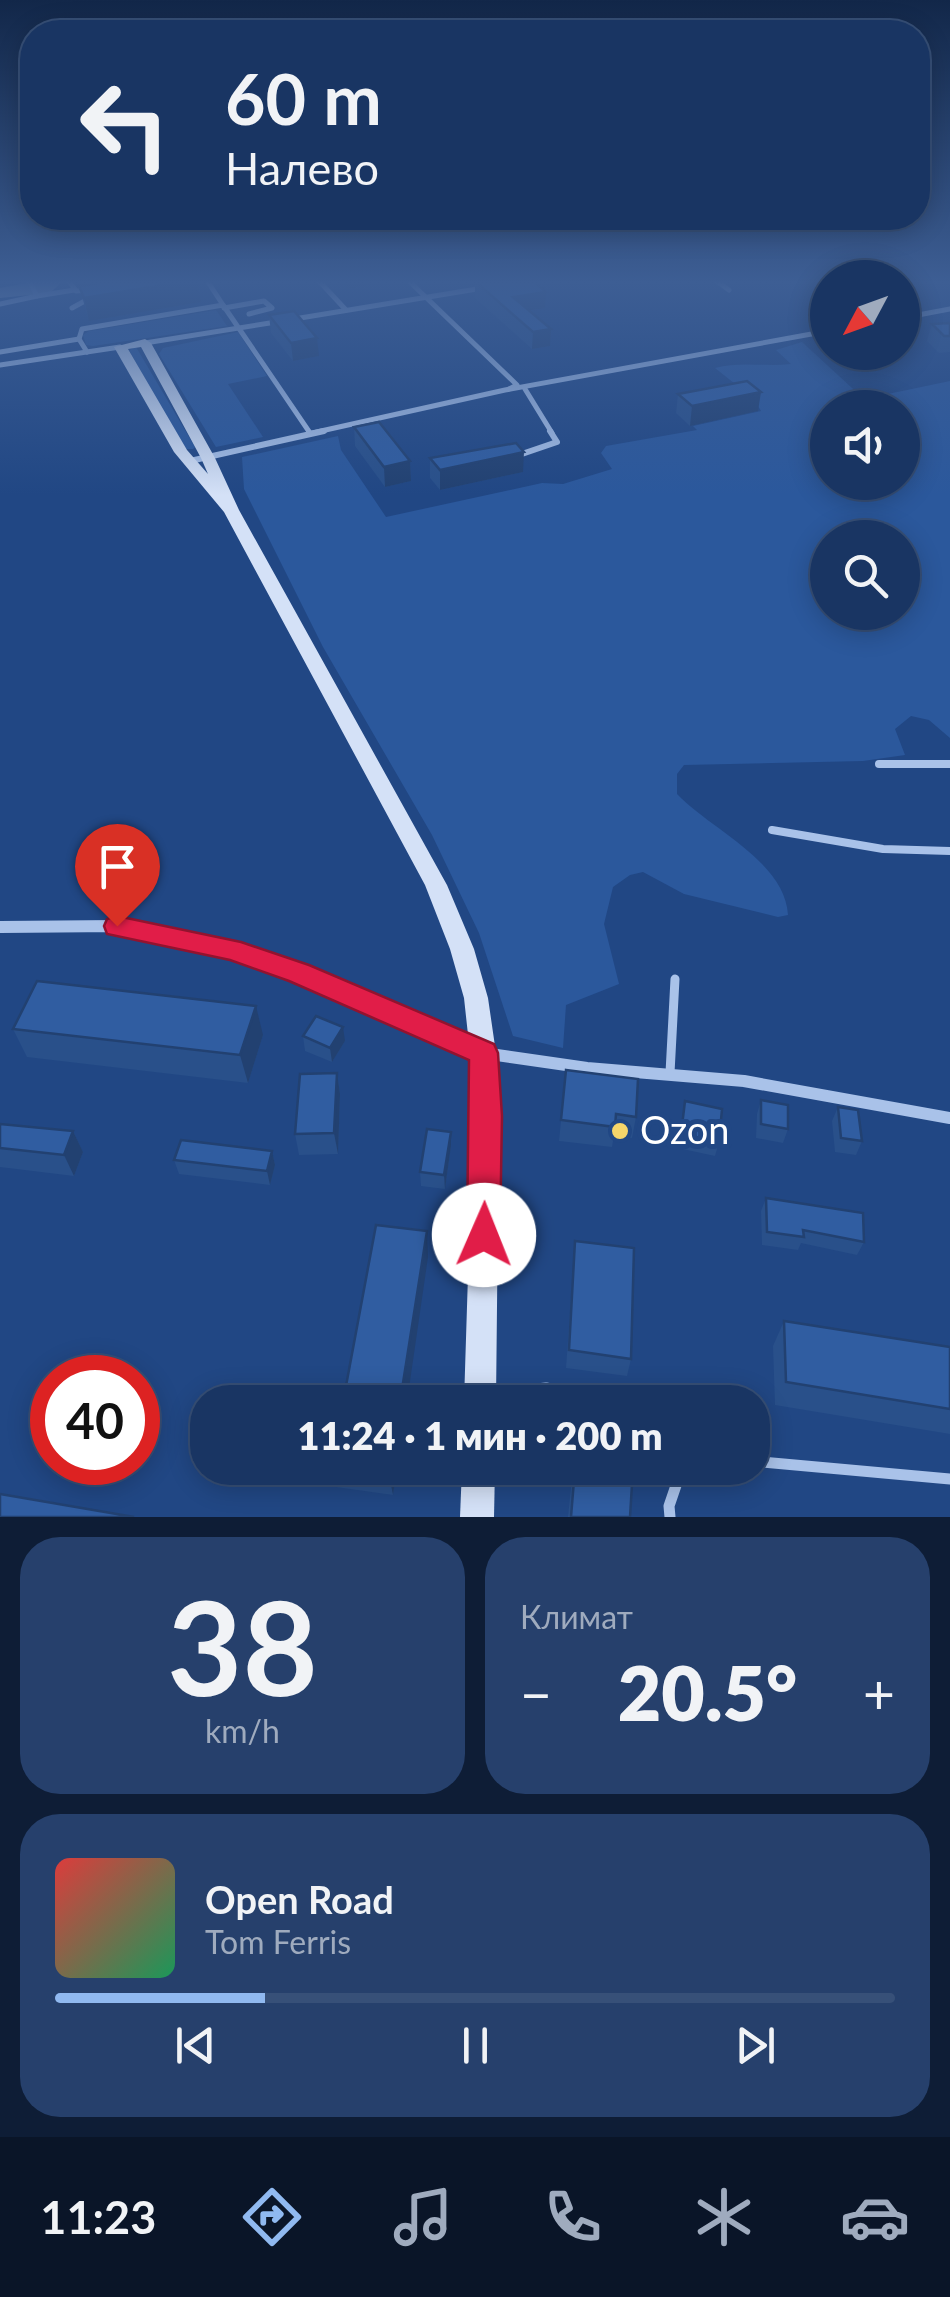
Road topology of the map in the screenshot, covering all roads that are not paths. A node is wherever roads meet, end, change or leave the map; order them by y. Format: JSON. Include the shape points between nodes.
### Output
{"nodes":[{"id":1,"x":82,"y":353,"type":"edge"},
{"id":2,"x":123,"y":353,"type":"edge"},
{"id":3,"x":150,"y":353,"type":"edge"},
{"id":4,"x":256,"y":353,"type":"edge"},
{"id":5,"x":483,"y":353,"type":"edge"},
{"id":6,"x":717,"y":353,"type":"edge"},
{"id":7,"x":0,"y":366,"type":"edge"},
{"id":8,"x":524,"y":389,"type":"junction"},
{"id":9,"x":505,"y":390,"type":"junction"},
{"id":10,"x":310,"y":433,"type":"junction"},
{"id":11,"x":208,"y":458,"type":"junction"},
{"id":12,"x":505,"y":458,"type":"edge"},
{"id":13,"x":189,"y":462,"type":"junction"},
{"id":14,"x":231,"y":510,"type":"junction"},
{"id":15,"x":879,"y":764,"type":"dead end"},
{"id":16,"x":950,"y":764,"type":"edge"},
{"id":17,"x":772,"y":830,"type":"dead end"},
{"id":18,"x":950,"y":851,"type":"edge"},
{"id":19,"x":0,"y":927,"type":"edge"},
{"id":20,"x":676,"y":979,"type":"dead end"},
{"id":21,"x":483,"y":1053,"type":"junction"},
{"id":22,"x":670,"y":1072,"type":"junction"},
{"id":23,"x":950,"y":1118,"type":"edge"},
{"id":24,"x":480,"y":1385,"type":"edge"},
{"id":25,"x":770,"y":1463,"type":"edge"},
{"id":26,"x":950,"y":1480,"type":"edge"},
{"id":27,"x":478,"y":1485,"type":"edge"},
{"id":28,"x":676,"y":1485,"type":"edge"},
{"id":29,"x":478,"y":1517,"type":"edge"},
{"id":30,"x":670,"y":1517,"type":"edge"}],
"edges":[{"from":1,"to":7,"type":"lane"},
{"from":2,"to":13,"type":"street"},
{"from":3,"to":11,"type":"street"},
{"from":4,"to":10,"type":"lane"},
{"from":5,"to":9,"type":"lane","via":[[517,385]]},
{"from":6,"to":8,"type":"lane"},
{"from":8,"to":9,"type":"lane"},
{"from":8,"to":12,"type":"lane","via":[[556,442]]},
{"from":9,"to":10,"type":"lane"},
{"from":10,"to":11,"type":"lane"},
{"from":11,"to":13,"type":"lane"},
{"from":11,"to":14,"type":"street"},
{"from":13,"to":14,"type":"street"},
{"from":14,"to":21,"type":"street","via":[[436,885],[467,965]]},
{"from":15,"to":16,"type":"lane"},
{"from":17,"to":18,"type":"lane","via":[[883,849]]},
{"from":19,"to":21,"type":"street","via":[[117,926],[232,949]]},
{"from":20,"to":22,"type":"lane"},
{"from":21,"to":22,"type":"street"},
{"from":21,"to":24,"type":"street"},
{"from":22,"to":23,"type":"street"},
{"from":25,"to":26,"type":"lane"},
{"from":27,"to":29,"type":"street"},
{"from":28,"to":30,"type":"lane"}]}
